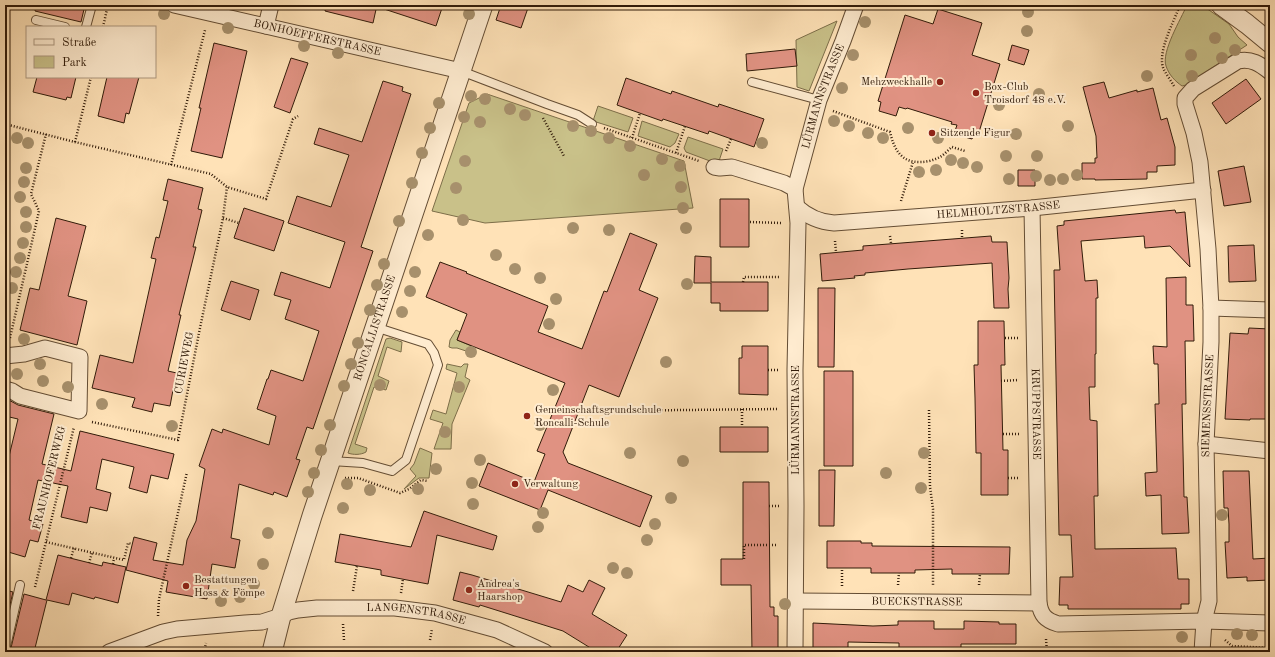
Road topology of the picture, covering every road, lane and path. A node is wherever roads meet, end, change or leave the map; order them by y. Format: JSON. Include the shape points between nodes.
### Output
{"nodes":[{"id":1,"x":92,"y":5,"type":"edge"},
{"id":2,"x":108,"y":5,"type":"edge"},
{"id":3,"x":174,"y":5,"type":"edge"},
{"id":4,"x":271,"y":5,"type":"edge"},
{"id":5,"x":483,"y":5,"type":"edge"},
{"id":6,"x":856,"y":5,"type":"edge"},
{"id":7,"x":1180,"y":5,"type":"edge"},
{"id":8,"x":1221,"y":5,"type":"edge"},
{"id":9,"x":209,"y":12,"type":"junction"},
{"id":10,"x":36,"y":20,"type":"dead end"},
{"id":11,"x":61,"y":26,"type":"edge"},
{"id":12,"x":86,"y":26,"type":"edge"},
{"id":13,"x":103,"y":26,"type":"edge"},
{"id":14,"x":266,"y":26,"type":"junction"},
{"id":15,"x":1270,"y":43,"type":"edge"},
{"id":16,"x":461,"y":71,"type":"junction"},
{"id":17,"x":1270,"y":72,"type":"edge"},
{"id":18,"x":91,"y":78,"type":"edge"},
{"id":19,"x":752,"y":82,"type":"dead end"},
{"id":20,"x":1185,"y":98,"type":"junction"},
{"id":21,"x":818,"y":103,"type":"junction"},
{"id":22,"x":547,"y":104,"type":"junction"},
{"id":23,"x":640,"y":113,"type":"dead end"},
{"id":24,"x":298,"y":116,"type":"dead end"},
{"id":25,"x":5,"y":124,"type":"edge"},
{"id":26,"x":592,"y":124,"type":"joint"},
{"id":27,"x":685,"y":126,"type":"dead end"},
{"id":28,"x":46,"y":134,"type":"junction"},
{"id":29,"x":632,"y":138,"type":"junction"},
{"id":30,"x":75,"y":142,"type":"junction"},
{"id":31,"x":966,"y":151,"type":"dead end"},
{"id":32,"x":676,"y":153,"type":"junction"},
{"id":33,"x":564,"y":156,"type":"dead end"},
{"id":34,"x":913,"y":162,"type":"junction"},
{"id":35,"x":171,"y":165,"type":"junction"},
{"id":36,"x":714,"y":167,"type":"joint"},
{"id":37,"x":227,"y":187,"type":"junction"},
{"id":38,"x":796,"y":189,"type":"junction"},
{"id":39,"x":1203,"y":190,"type":"junction"},
{"id":40,"x":797,"y":207,"type":"junction"},
{"id":41,"x":1032,"y":208,"type":"junction"},
{"id":42,"x":223,"y":218,"type":"junction"},
{"id":43,"x":896,"y":218,"type":"junction"},
{"id":44,"x":750,"y":222,"type":"dead end"},
{"id":45,"x":239,"y":223,"type":"dead end"},
{"id":46,"x":798,"y":223,"type":"junction"},
{"id":47,"x":796,"y":277,"type":"junction"},
{"id":48,"x":743,"y":282,"type":"dead end"},
{"id":49,"x":1211,"y":308,"type":"junction"},
{"id":50,"x":1270,"y":310,"type":"edge"},
{"id":51,"x":375,"y":327,"type":"junction"},
{"id":52,"x":6,"y":356,"type":"edge"},
{"id":53,"x":5,"y":389,"type":"edge"},
{"id":54,"x":795,"y":408,"type":"junction"},
{"id":55,"x":742,"y":409,"type":"junction"},
{"id":56,"x":929,"y":410,"type":"dead end"},
{"id":57,"x":590,"y":411,"type":"dead end"},
{"id":58,"x":92,"y":422,"type":"dead end"},
{"id":59,"x":74,"y":427,"type":"dead end"},
{"id":60,"x":742,"y":427,"type":"dead end"},
{"id":61,"x":1206,"y":444,"type":"junction"},
{"id":62,"x":1270,"y":451,"type":"edge"},
{"id":63,"x":331,"y":461,"type":"junction"},
{"id":64,"x":187,"y":472,"type":"dead end"},
{"id":65,"x":46,"y":542,"type":"junction"},
{"id":66,"x":132,"y":544,"type":"dead end"},
{"id":67,"x":796,"y":545,"type":"junction"},
{"id":68,"x":74,"y":548,"type":"junction"},
{"id":69,"x":92,"y":552,"type":"junction"},
{"id":70,"x":71,"y":558,"type":"dead end"},
{"id":71,"x":114,"y":558,"type":"junction"},
{"id":72,"x":744,"y":559,"type":"dead end"},
{"id":73,"x":89,"y":563,"type":"dead end"},
{"id":74,"x":113,"y":564,"type":"dead end"},
{"id":75,"x":357,"y":566,"type":"dead end"},
{"id":76,"x":20,"y":585,"type":"joint"},
{"id":77,"x":796,"y":601,"type":"junction"},
{"id":78,"x":933,"y":601,"type":"junction"},
{"id":79,"x":1039,"y":603,"type":"junction"},
{"id":80,"x":350,"y":608,"type":"junction"},
{"id":81,"x":281,"y":616,"type":"junction"},
{"id":82,"x":1204,"y":621,"type":"junction"},
{"id":83,"x":1270,"y":623,"type":"edge"},
{"id":84,"x":163,"y":632,"type":"junction"},
{"id":85,"x":1232,"y":646,"type":"dead end"},
{"id":86,"x":5,"y":650,"type":"edge"},
{"id":87,"x":109,"y":652,"type":"edge"},
{"id":88,"x":272,"y":652,"type":"edge"},
{"id":89,"x":545,"y":652,"type":"edge"},
{"id":90,"x":795,"y":652,"type":"edge"},
{"id":91,"x":1202,"y":652,"type":"edge"},
{"id":92,"x":1232,"y":652,"type":"edge"}],
"edges":[{"from":1,"to":12,"type":"lane"},
{"from":2,"to":13,"type":"path"},
{"from":3,"to":9,"type":"street","name":"BONHOEFFERSTRASSE"},
{"from":4,"to":14,"type":"street"},
{"from":5,"to":16,"type":"street","name":"RONCALLISTRASSE"},
{"from":6,"to":21,"type":"street","name":"LÜRMANNSTRASSE"},
{"from":7,"to":20,"type":"path","via":[[1163,47],[1161,59],[1164,69]]},
{"from":8,"to":15,"type":"street"},
{"from":9,"to":14,"type":"street","name":"BONHOEFFERSTRASSE"},
{"from":9,"to":35,"type":"path"},
{"from":10,"to":11,"type":"lane"},
{"from":14,"to":16,"type":"street","name":"BONHOEFFERSTRASSE"},
{"from":16,"to":22,"type":"lane"},
{"from":16,"to":51,"type":"street","name":"RONCALLISTRASSE"},
{"from":17,"to":20,"type":"street","via":[[1251,60],[1238,61],[1193,89]]},
{"from":18,"to":30,"type":"path"},
{"from":19,"to":21,"type":"lane"},
{"from":20,"to":39,"type":"street","name":"SIEMENSSTRASSE","via":[[1198,146]]},
{"from":21,"to":34,"type":"path","via":[[890,132],[896,150]]},
{"from":21,"to":38,"type":"street","name":"LÜRMANNSTRASSE"},
{"from":22,"to":26,"type":"lane","via":[[578,115]]},
{"from":22,"to":33,"type":"path","via":[[543,119]]},
{"from":23,"to":29,"type":"path"},
{"from":24,"to":37,"type":"path","via":[[293,119],[266,199]]},
{"from":25,"to":28,"type":"path"},
{"from":26,"to":29,"type":"path"},
{"from":27,"to":32,"type":"path"},
{"from":28,"to":30,"type":"path"},
{"from":28,"to":52,"type":"path","via":[[31,194],[39,212]]},
{"from":29,"to":32,"type":"path"},
{"from":30,"to":35,"type":"path"},
{"from":31,"to":34,"type":"path","via":[[952,147],[939,158],[927,162]]},
{"from":32,"to":36,"type":"path"},
{"from":34,"to":43,"type":"path"},
{"from":35,"to":37,"type":"path","via":[[211,174]]},
{"from":36,"to":38,"type":"street","via":[[732,167]]},
{"from":37,"to":42,"type":"path","name":"CURIEWEG"},
{"from":38,"to":40,"type":"street","name":"LÜRMANNSTRASSE"},
{"from":39,"to":41,"type":"street","name":"HELMHOLTZSTRASSE"},
{"from":39,"to":49,"type":"street","name":"SIEMENSSTRASSE"},
{"from":40,"to":43,"type":"street","name":"HELMHOLTZSTRASSE","via":[[804,214],[826,222]]},
{"from":40,"to":46,"type":"street","name":"LÜRMANNSTRASSE"},
{"from":41,"to":43,"type":"street","name":"HELMHOLTZSTRASSE"},
{"from":41,"to":79,"type":"street","name":"KRUPPSTRASSE"},
{"from":42,"to":45,"type":"path"},
{"from":42,"to":58,"type":"path","name":"CURIEWEG","via":[[178,440]]},
{"from":44,"to":46,"type":"path"},
{"from":46,"to":47,"type":"street","name":"LÜRMANNSTRASSE"},
{"from":47,"to":48,"type":"path","via":[[744,277]]},
{"from":47,"to":54,"type":"street","name":"LÜRMANNSTRASSE"},
{"from":49,"to":50,"type":"street"},
{"from":49,"to":61,"type":"street","name":"SIEMENSSTRASSE"},
{"from":51,"to":63,"type":"street","name":"RONCALLISTRASSE"},
{"from":51,"to":63,"type":"lane","via":[[428,344],[438,365],[436,372],[406,460],[392,472],[363,462]]},
{"from":52,"to":53,"type":"street","via":[[45,348],[80,357],[78,411],[20,396]]},
{"from":54,"to":55,"type":"path"},
{"from":54,"to":67,"type":"street","name":"LÜRMANNSTRASSE"},
{"from":55,"to":57,"type":"path"},
{"from":55,"to":60,"type":"path"},
{"from":56,"to":78,"type":"path"},
{"from":59,"to":65,"type":"path","name":"FRAUNHOFERWEG"},
{"from":61,"to":62,"type":"street"},
{"from":61,"to":82,"type":"street","name":"SIEMENSSTRASSE","via":[[1209,601]]},
{"from":63,"to":81,"type":"street","name":"RONCALLISTRASSE"},
{"from":64,"to":84,"type":"path","via":[[159,599],[158,616]]},
{"from":65,"to":68,"type":"path","name":"FRAUNHOFERWEG"},
{"from":65,"to":76,"type":"path","name":"FRAUNHOFERWEG","via":[[35,589]]},
{"from":66,"to":71,"type":"path","via":[[128,543],[124,560]]},
{"from":67,"to":72,"type":"path","via":[[744,545]]},
{"from":67,"to":77,"type":"street","name":"LÜRMANNSTRASSE"},
{"from":68,"to":69,"type":"path","name":"FRAUNHOFERWEG"},
{"from":68,"to":70,"type":"path"},
{"from":69,"to":71,"type":"path","name":"FRAUNHOFERWEG"},
{"from":69,"to":73,"type":"path"},
{"from":71,"to":74,"type":"path"},
{"from":75,"to":80,"type":"path"},
{"from":76,"to":86,"type":"lane"},
{"from":77,"to":78,"type":"street","name":"BUECKSTRASSE"},
{"from":77,"to":90,"type":"street","name":"LÜRMANNSTRASSE"},
{"from":78,"to":79,"type":"street","name":"BUECKSTRASSE"},
{"from":79,"to":82,"type":"street","name":"KRUPPSTRASSE","via":[[1040,611],[1046,618],[1058,624]]},
{"from":80,"to":81,"type":"street","name":"LANGENSTRASSE","via":[[298,610]]},
{"from":80,"to":89,"type":"street","name":"LANGENSTRASSE","via":[[395,608],[435,613],[497,630]]},
{"from":81,"to":84,"type":"street","name":"LANGENSTRASSE","via":[[262,622]]},
{"from":81,"to":88,"type":"street","name":"RONCALLISTRASSE"},
{"from":82,"to":83,"type":"street"},
{"from":82,"to":91,"type":"street","name":"SIEMENSSTRASSE"},
{"from":84,"to":87,"type":"street","name":"LANGENSTRASSE"},
{"from":85,"to":92,"type":"path"}]}
